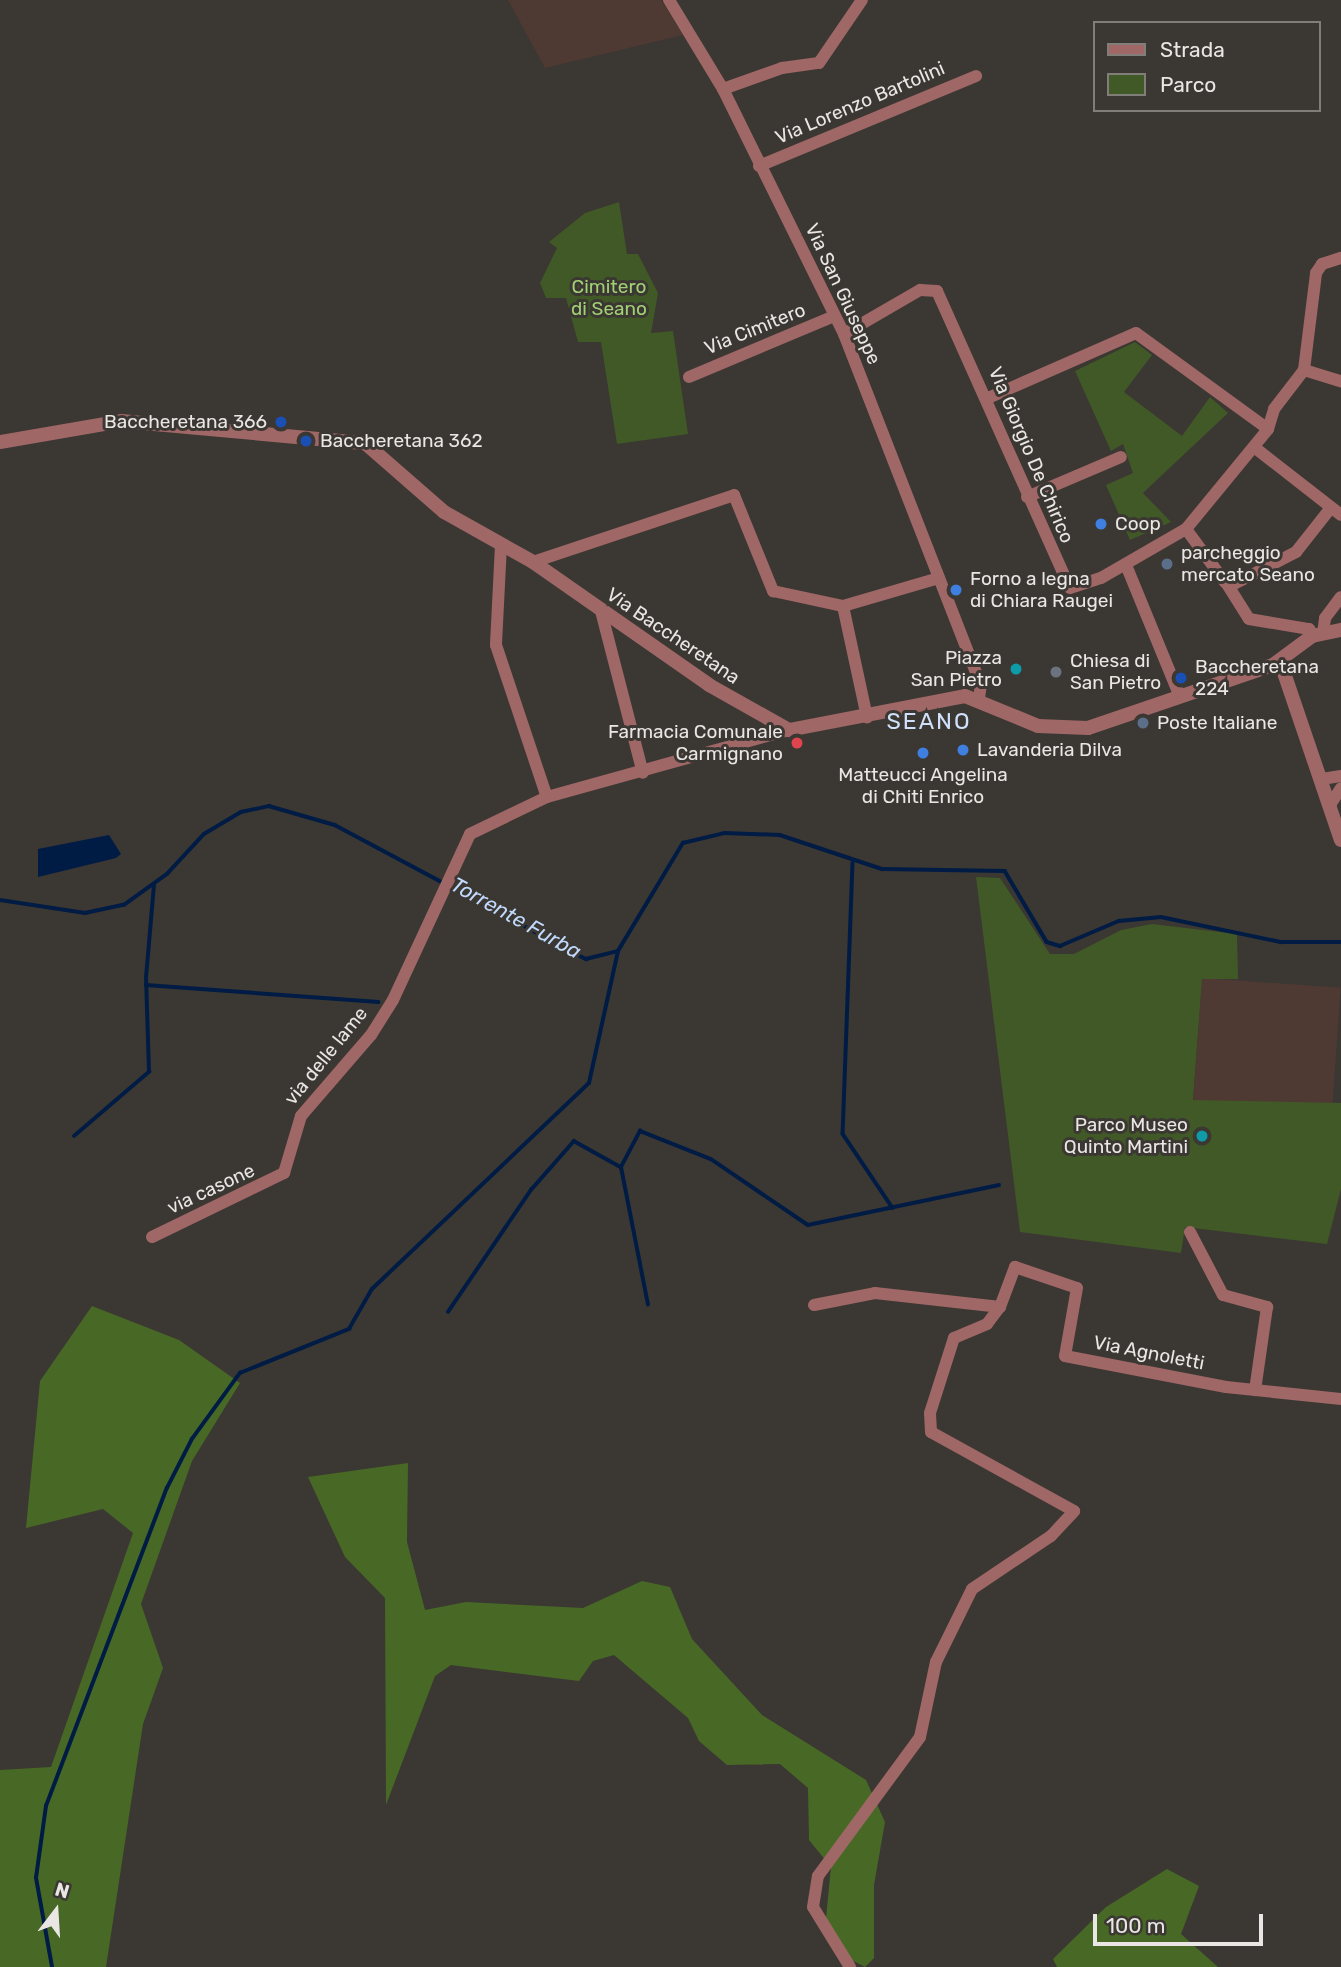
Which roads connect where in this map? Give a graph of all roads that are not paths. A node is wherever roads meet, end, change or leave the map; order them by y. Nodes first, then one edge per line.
1 (669, 0) edge
2 (862, 0) edge
3 (976, 76) dead end
4 (723, 89) junction
5 (759, 166) junction
6 (1336, 258) edge
7 (834, 316) junction
8 (844, 334) junction
9 (1304, 370) junction
10 (689, 377) dead end
11 (1341, 381) edge
12 (986, 399) junction
13 (1268, 429) junction
14 (0, 442) edge
15 (1254, 447) junction
16 (1121, 457) dead end
17 (1027, 497) junction
18 (1336, 512) edge
19 (1186, 529) junction
20 (501, 545) junction
21 (533, 562) junction
22 (1126, 565) junction
23 (939, 578) junction
24 (1231, 584) junction
25 (1341, 597) edge
26 (844, 606) junction
27 (601, 611) junction
28 (1341, 630) edge
29 (1319, 635) junction
30 (1280, 660) junction
31 (980, 693) junction
32 (1179, 694) junction
33 (867, 717) junction
34 (789, 730) junction
35 (643, 773) junction
36 (1341, 776) edge
37 (1322, 779) junction
38 (1341, 788) edge
39 (547, 797) junction
40 (1336, 805) edge
41 (1341, 840) edge
42 (285, 1173) joint
43 (1190, 1232) dead end
44 (152, 1237) dead end
45 (814, 1305) dead end
46 (1000, 1307) junction
47 (1255, 1390) junction
48 (1341, 1399) edge
49 (850, 1967) edge

1 - 4 street, Via San Giuseppe
2 - 4 street
3 - 5 street, Via Lorenzo Bartolini
4 - 5 street, Via San Giuseppe
5 - 7 street, Via San Giuseppe
6 - 9 street
7 - 8 street, Via San Giuseppe
7 - 10 street, Via Cimitero
8 - 12 street, Via Giorgio De Chirico
8 - 23 street, Via San Giuseppe
9 - 11 street
9 - 13 street, Via Giorgio De Chirico
12 - 13 street
12 - 17 street, Via Giorgio De Chirico
13 - 15 street, Via Giorgio De Chirico
14 - 20 street, Via Baccheretana
15 - 18 street
15 - 19 street, Via Giorgio De Chirico
16 - 17 street
17 - 22 street, Via Giorgio De Chirico
18 - 24 street
19 - 22 street, Via Giorgio De Chirico
19 - 24 street
20 - 21 street, Via Baccheretana
20 - 39 street
21 - 26 street
21 - 27 street, Via Baccheretana
22 - 32 street
23 - 26 street
23 - 31 street, Via San Giuseppe
24 - 29 street
25 - 29 street
26 - 33 street
27 - 34 street, Via Baccheretana
27 - 35 street
28 - 29 street
29 - 30 street
30 - 32 street
30 - 37 street
31 - 32 street
31 - 33 street
33 - 34 street
34 - 35 street
35 - 39 street
36 - 37 street
37 - 40 street
38 - 40 street
39 - 42 street, via delle lame
40 - 41 street
42 - 44 street, via casone
43 - 47 street
45 - 46 street
46 - 47 street, Via Agnoletti
46 - 49 street
47 - 48 street, Via Agnoletti

